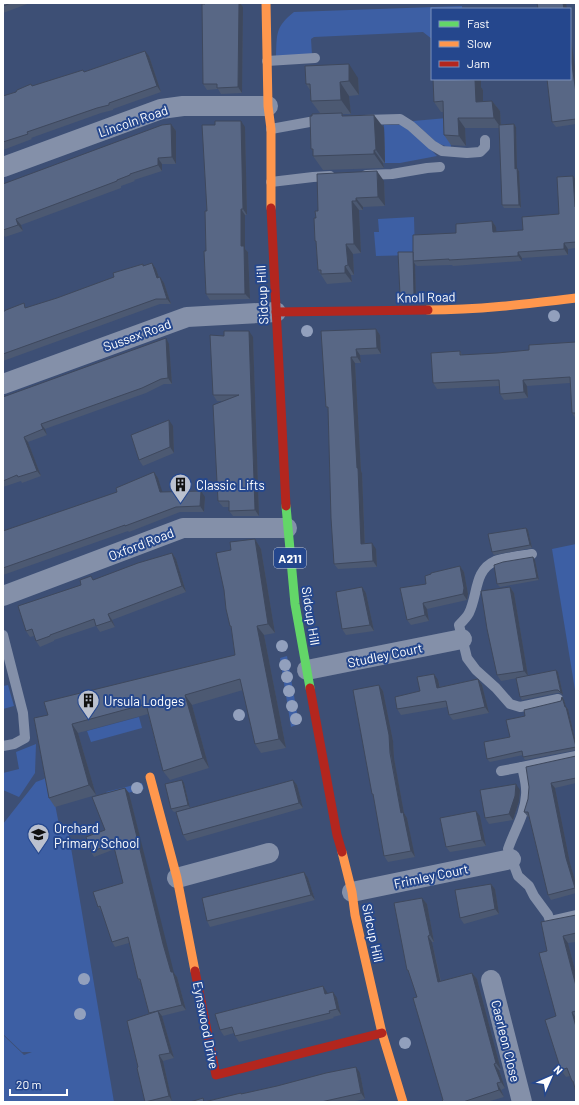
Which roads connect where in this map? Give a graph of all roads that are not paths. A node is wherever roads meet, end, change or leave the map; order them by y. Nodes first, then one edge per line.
1 (266, 3) edge
2 (315, 58) dead end
3 (267, 61) junction
4 (268, 106) junction
5 (354, 120) edge
6 (331, 121) edge
7 (271, 129) junction
8 (485, 140) dead end
9 (3, 167) edge
10 (440, 167) dead end
11 (336, 176) edge
12 (352, 176) edge
13 (271, 182) junction
14 (576, 298) edge
15 (276, 312) junction
16 (3, 384) edge
17 (286, 528) junction
18 (532, 554) dead end
19 (3, 596) edge
20 (3, 635) edge
21 (462, 639) junction
22 (307, 670) junction
23 (558, 699) dead end
24 (3, 746) edge
25 (576, 756) edge
26 (522, 767) junction
27 (501, 771) dead end
28 (150, 777) dead end
29 (268, 853) dead end
30 (511, 859) junction
31 (177, 878) junction
32 (352, 892) junction
33 (576, 915) edge
34 (491, 980) dead end
35 (382, 1033) junction
36 (403, 1102) edge
37 (522, 1102) edge

1 - 3 main road, Sidcup Hill / A211
2 - 3 lane
3 - 4 main road, Sidcup Hill / A211
4 - 7 main road, Sidcup Hill / A211
4 - 9 street, Lincoln Road
5 - 8 lane
6 - 7 lane
7 - 13 main road, Sidcup Hill / A211
10 - 12 lane
11 - 13 lane
13 - 15 main road, Sidcup Hill / A211
14 - 15 main road, Knoll Road
15 - 16 street, Sussex Road
15 - 17 main road, Sidcup Hill / A211
17 - 19 street, Oxford Road
17 - 22 main road, Sidcup Hill / A211
18 - 21 lane
20 - 24 lane
21 - 22 street, Studley Court
21 - 23 lane
22 - 32 main road, Sidcup Hill / A211
25 - 26 lane
26 - 27 lane
26 - 30 lane
28 - 31 main road, Eynswood Drive
29 - 31 street
30 - 32 street, Frimley Court
30 - 33 lane
31 - 35 main road, Eynswood Drive
32 - 35 main road, Sidcup Hill / A211
34 - 37 street, Caerleon Close
35 - 36 main road, Sidcup Hill / A211

